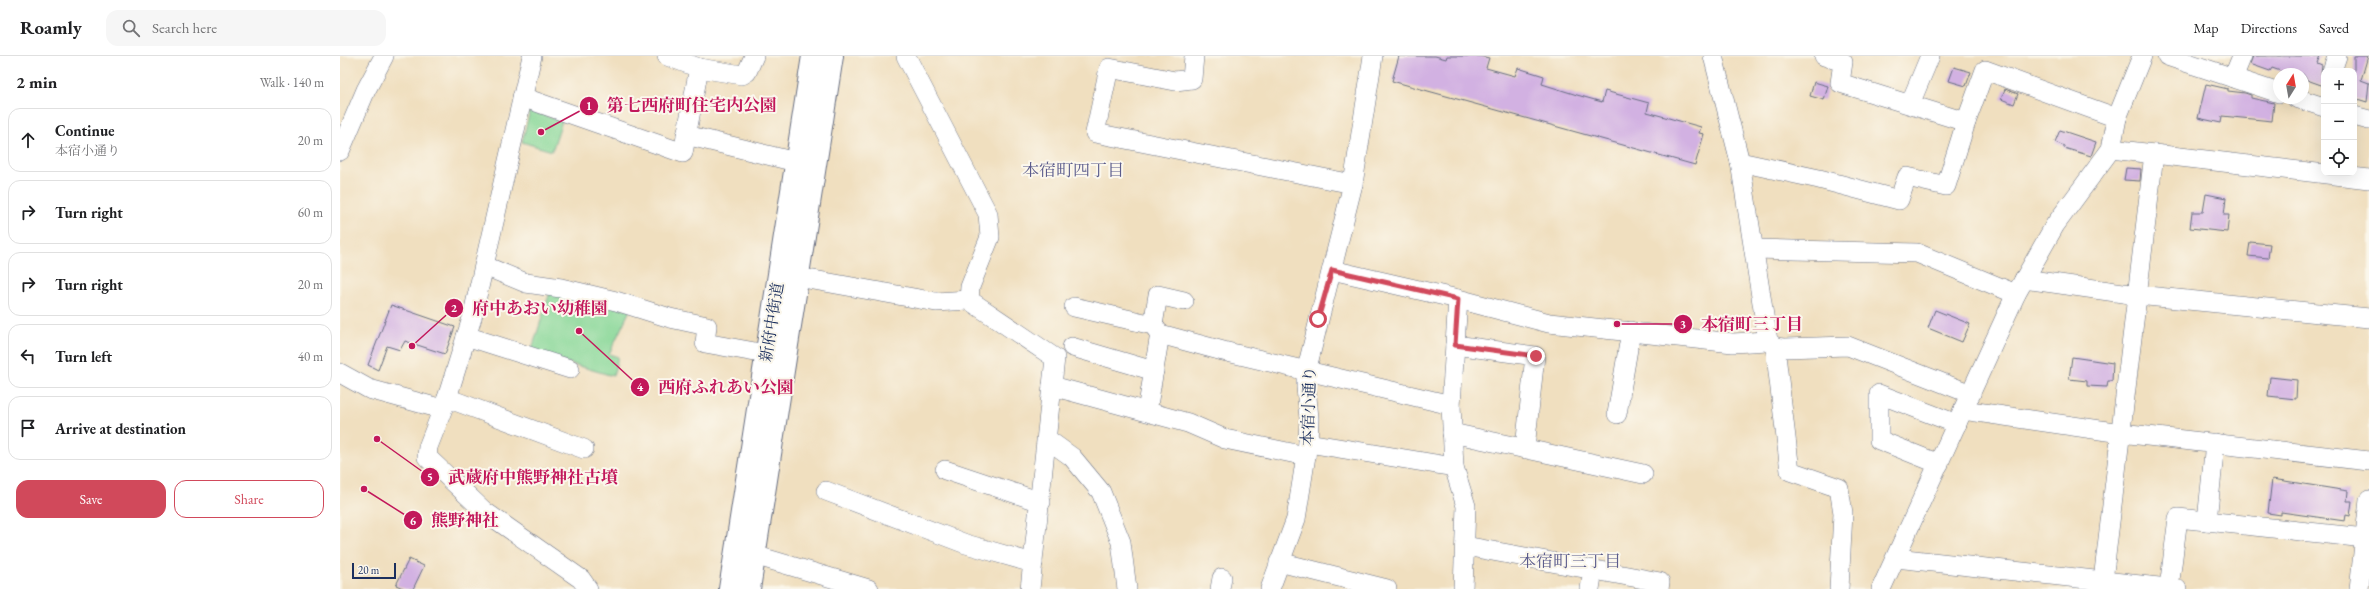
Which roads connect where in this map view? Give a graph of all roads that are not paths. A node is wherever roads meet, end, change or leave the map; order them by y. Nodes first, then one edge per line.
1 (384, 56) edge
2 (532, 56) edge
3 (667, 56) edge
4 (754, 56) edge
5 (813, 56) edge
6 (832, 56) edge
7 (906, 56) edge
8 (1194, 56) edge
9 (1373, 56) edge
10 (1713, 56) edge
11 (1824, 56) edge
12 (1930, 56) edge
13 (2142, 56) edge
14 (2167, 56) edge
15 (2242, 56) edge
16 (2337, 56) edge
17 (699, 68) junction
18 (2333, 68) edge
19 (2233, 78) junction
20 (2273, 90) edge
21 (522, 97) junction
22 (2309, 101) edge
23 (1910, 104) junction
24 (2321, 104) edge
25 (2357, 117) edge
26 (2117, 118) junction
27 (2369, 120) edge
28 (1966, 122) junction
29 (686, 135) junction
30 (2111, 149) junction
31 (340, 151) edge
32 (2154, 154) junction
33 (796, 162) junction
34 (1740, 162) junction
35 (2369, 179) edge
36 (1354, 184) junction
37 (1754, 249) junction
38 (485, 266) junction
39 (1332, 270) junction
40 (798, 277) junction
41 (2020, 286) junction
42 (2137, 295) junction
43 (1458, 299) junction
44 (969, 300) junction
45 (1184, 301) dead end
46 (1074, 307) dead end
47 (2369, 318) edge
48 (1157, 330) junction
49 (1631, 331) junction
50 (466, 336) junction
51 (1772, 344) junction
52 (1455, 345) junction
53 (1072, 347) dead end
54 (766, 354) junction
55 (570, 369) dead end
56 (1154, 371) junction
57 (1306, 372) junction
58 (340, 373) edge
59 (1052, 386) junction
60 (444, 404) junction
61 (1451, 405) junction
62 (1963, 409) junction
63 (1147, 411) junction
64 (1617, 414) dead end
65 (2121, 433) junction
66 (1452, 434) junction
67 (1047, 439) junction
68 (2215, 443) junction
69 (1525, 448) junction
70 (584, 449) dead end
71 (1307, 450) junction
72 (2369, 461) edge
73 (1939, 464) junction
74 (1454, 467) junction
75 (945, 470) dead end
76 (1643, 474) dead end
77 (826, 492) dead end
78 (1041, 502) junction
79 (2368, 511) edge
80 (2207, 521) junction
81 (2365, 538) junction
82 (1465, 546) junction
83 (754, 555) junction
84 (1896, 558) junction
85 (1280, 562) junction
86 (1033, 563) junction
87 (1592, 570) junction
88 (2103, 585) edge
89 (588, 589) edge
90 (730, 589) edge
91 (749, 589) edge
92 (870, 589) edge
93 (1030, 589) edge
94 (1127, 589) edge
95 (1270, 589) edge
96 (1387, 589) edge
97 (1463, 589) edge
98 (1590, 589) edge
99 (1659, 589) edge
100 (1839, 589) edge
101 (1881, 589) edge
102 (2173, 589) edge
103 (2359, 589) edge

1 - 31 street
2 - 21 street
3 - 17 street
4 - 17 street
5 - 33 main road, 新府中街道
6 - 40 main road, 新府中街道
7 - 44 street
8 - 36 street
9 - 36 street, 本宿小通り
10 - 34 street
11 - 23 street
12 - 23 street
13 - 26 street
14 - 19 street
15 - 19 street
16 - 18 street
17 - 29 street
19 - 20 street
21 - 29 street
21 - 38 street
22 - 24 street
23 - 28 street
25 - 27 street
26 - 28 street
26 - 30 street
28 - 34 street
29 - 33 street
30 - 32 street
30 - 41 street
32 - 35 street
32 - 42 street
33 - 54 main road, 新府中街道
34 - 37 street
36 - 39 street, 本宿小通り
37 - 41 street
37 - 51 street
38 - 50 street
38 - 54 street
39 - 43 street
39 - 57 street, 本宿小通り
40 - 44 street
40 - 83 main road, 新府中街道
41 - 42 street
41 - 62 street
42 - 47 street
42 - 65 street
43 - 49 street
43 - 52 street
44 - 59 street
45 - 48 street
46 - 48 street
48 - 56 street
48 - 57 street
49 - 51 street
49 - 64 street
50 - 55 street
50 - 60 street
51 - 62 street
51 - 100 street
52 - 61 street
52 - 69 street
53 - 56 street
54 - 90 main road, 新府中街道
56 - 63 street
57 - 61 street
57 - 71 street, 本宿小通り
58 - 60 street
59 - 63 street
59 - 67 street
60 - 70 street
60 - 89 street
61 - 66 street
62 - 65 street
62 - 73 street
62 - 73 street
63 - 71 street
65 - 68 street
65 - 88 street
66 - 69 street
66 - 74 street
67 - 78 street
67 - 94 street
68 - 72 street
68 - 80 street
69 - 76 street
71 - 74 street
71 - 85 street, 本宿小通り
73 - 84 street
74 - 82 street
75 - 78 street
77 - 86 street
78 - 86 street
79 - 81 street
80 - 81 street
80 - 102 street
81 - 103 street
82 - 87 street
82 - 97 street
83 - 91 main road, 新府中街道
83 - 92 street
84 - 88 street
84 - 101 street
85 - 95 street, 本宿小通り
85 - 96 street
86 - 93 street
87 - 98 street
87 - 99 street
88 - 102 street

